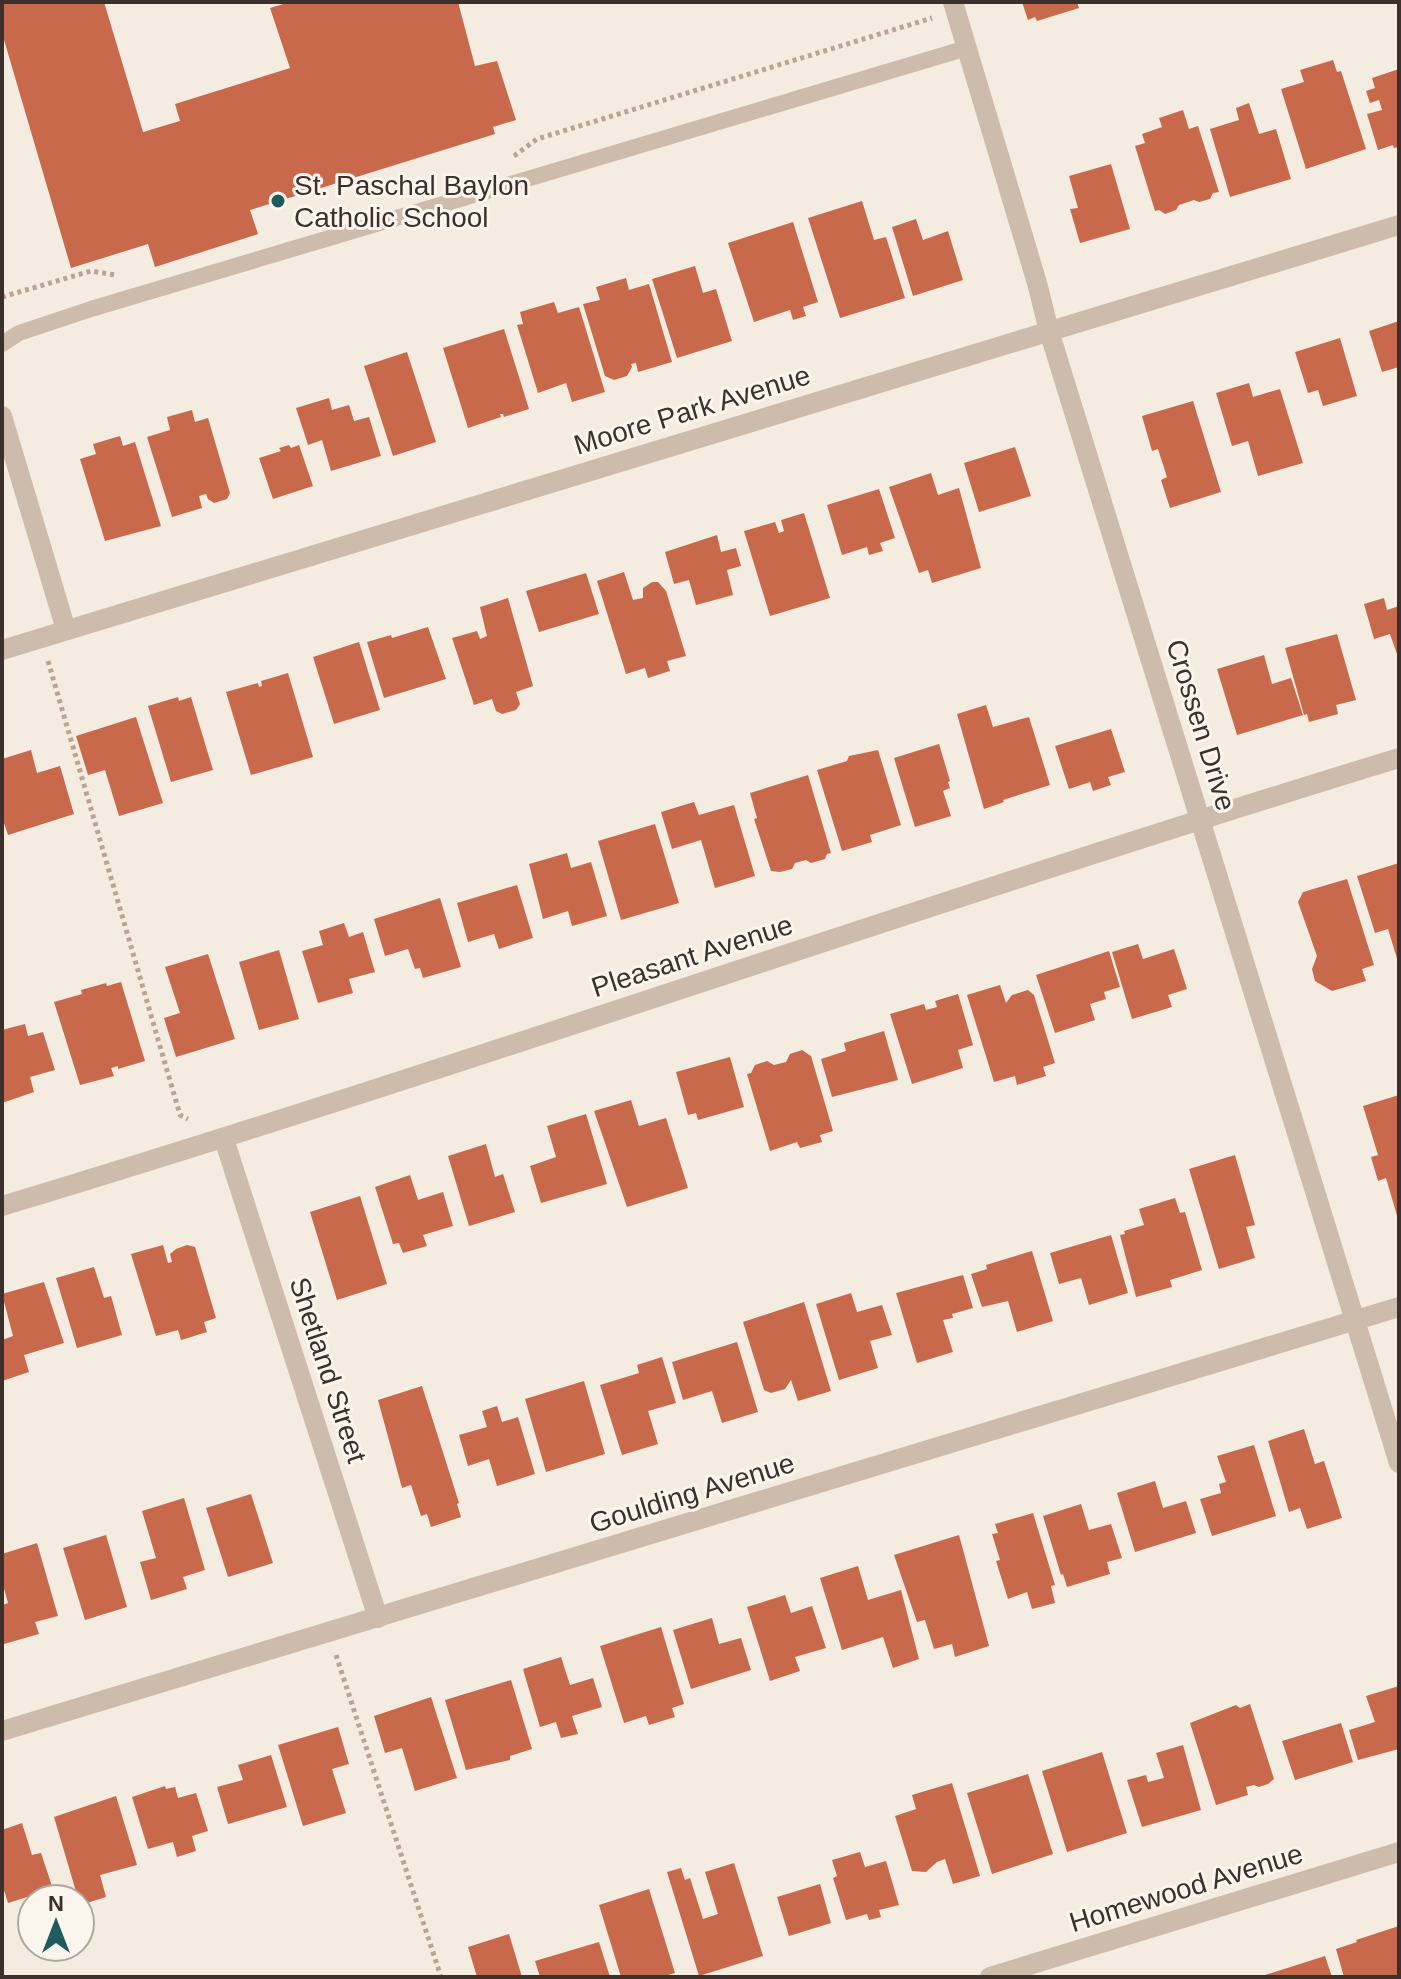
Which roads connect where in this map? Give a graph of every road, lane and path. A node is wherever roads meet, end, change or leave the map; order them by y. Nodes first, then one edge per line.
1 (955, 7) edge
2 (967, 48) junction
3 (509, 159) dead end
4 (1399, 225) edge
5 (117, 275) dead end
6 (2, 297) edge
7 (1049, 331) junction
8 (2, 344) edge
9 (2, 416) edge
10 (66, 630) junction
11 (42, 637) junction
12 (2, 650) edge
13 (1399, 758) edge
14 (1200, 819) junction
15 (224, 1139) junction
16 (2, 1206) edge
17 (1399, 1307) edge
18 (1354, 1321) junction
19 (1399, 1463) edge
20 (378, 1618) junction
21 (329, 1632) junction
22 (2, 1731) edge
23 (1399, 1852) edge
24 (441, 1977) edge
25 (990, 1977) edge

1 - 2 street, Crossen Drive
1 - 3 path
2 - 7 street, Crossen Drive
2 - 8 lane
4 - 7 street, Moore Park Avenue
5 - 6 path
7 - 10 street, Moore Park Avenue
7 - 14 street, Crossen Drive
9 - 10 street
10 - 11 street, Moore Park Avenue
11 - 12 street, Moore Park Avenue
11 - 15 path
13 - 14 street, Pleasant Avenue
14 - 15 street, Pleasant Avenue
14 - 18 street, Crossen Drive
15 - 16 street, Pleasant Avenue
15 - 20 street, Shetland Street
17 - 18 street, Goulding Avenue
18 - 19 street, Crossen Drive
18 - 20 street, Goulding Avenue
20 - 21 street, Goulding Avenue
21 - 22 street, Goulding Avenue
21 - 24 path
23 - 25 street, Homewood Avenue

